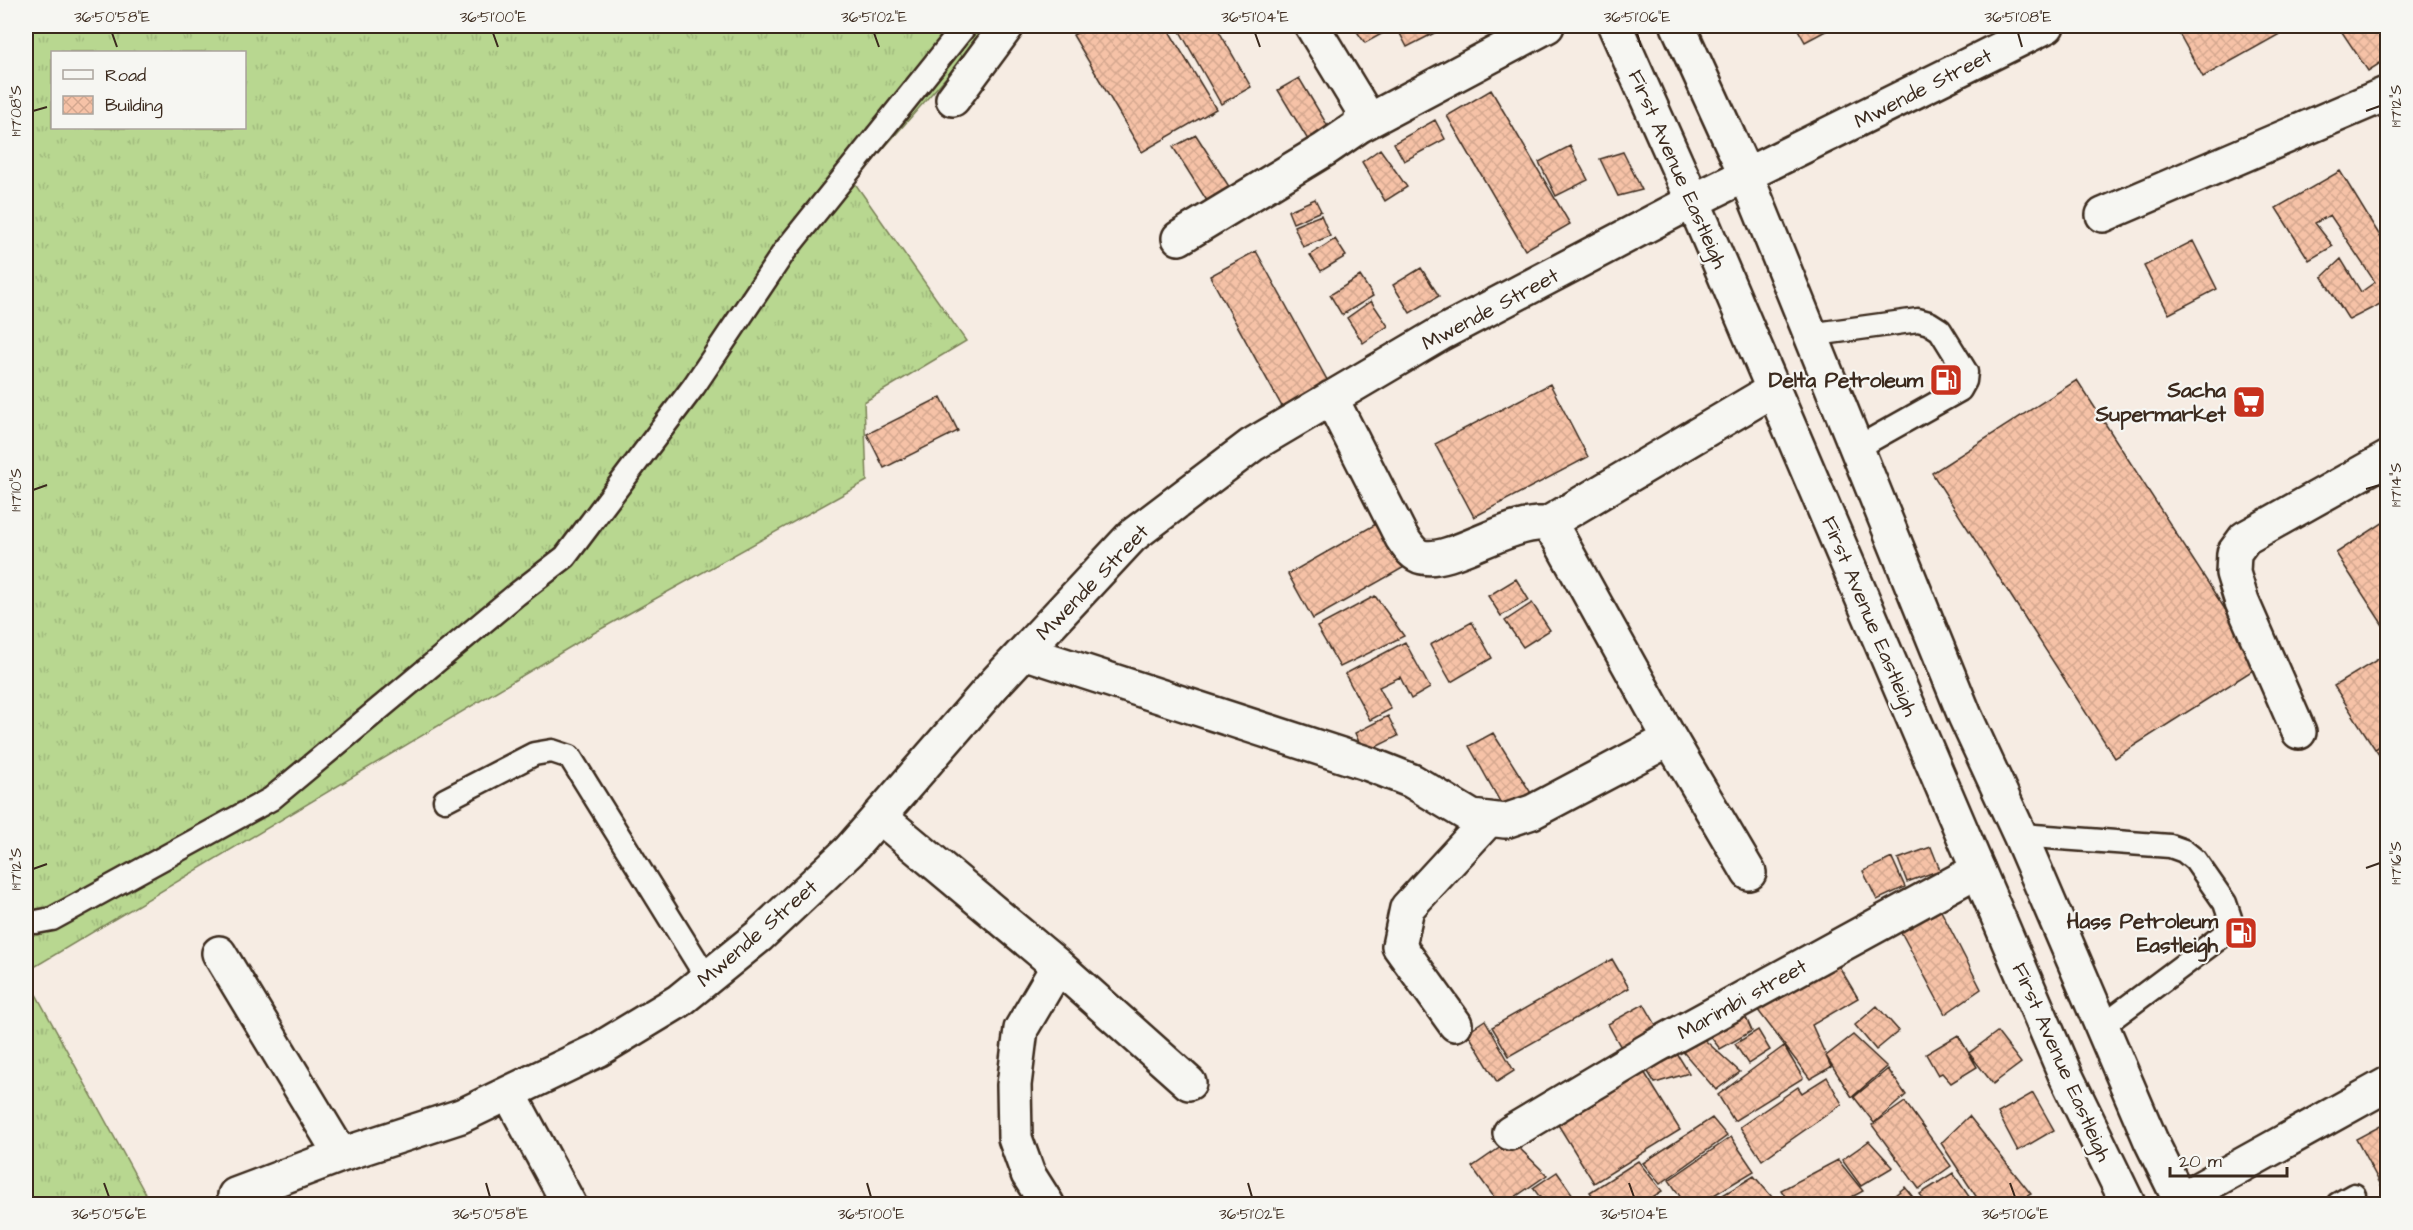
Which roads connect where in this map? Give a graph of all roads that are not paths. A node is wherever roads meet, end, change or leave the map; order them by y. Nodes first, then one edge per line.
1 (965, 26) edge
2 (1007, 26) edge
3 (1312, 26) edge
4 (1546, 26) edge
5 (1615, 26) edge
6 (1678, 26) edge
7 (2047, 26) edge
8 (2388, 93) edge
9 (953, 99) dead end
10 (1359, 126) junction
11 (1746, 175) junction
12 (1693, 201) junction
13 (2103, 215) dead end
14 (1179, 238) dead end
15 (1809, 335) junction
16 (1773, 390) junction
17 (1331, 398) junction
18 (1855, 449) junction
19 (2388, 458) edge
20 (1547, 524) junction
21 (1024, 652) junction
22 (2299, 732) dead end
23 (1670, 739) junction
24 (445, 800) dead end
25 (879, 816) junction
26 (1489, 819) junction
27 (2020, 835) junction
28 (1978, 870) junction
29 (1749, 873) dead end
30 (36, 922) dead end
31 (219, 953) dead end
32 (1058, 966) junction
33 (707, 978) junction
34 (1455, 1024) dead end
35 (2102, 1026) junction
36 (1189, 1083) dead end
37 (2388, 1084) edge
38 (509, 1093) junction
39 (1510, 1133) dead end
40 (341, 1155) junction
41 (236, 1195) dead end
42 (2180, 1202) edge
43 (568, 1204) edge
44 (1047, 1204) edge
45 (2128, 1204) edge

1 - 30 lane
2 - 9 street
3 - 10 street
4 - 10 street
5 - 12 street, First Avenue Eastleigh
6 - 11 street
7 - 11 street, Mwende Street
8 - 13 street
10 - 14 street
11 - 12 street, Mwende Street
11 - 15 street
12 - 16 street, First Avenue Eastleigh
12 - 17 street, Mwende Street
15 - 18 street
15 - 18 lane
16 - 20 street
16 - 28 street, First Avenue Eastleigh
17 - 20 street
17 - 21 street, Mwende Street
18 - 27 street
19 - 22 street
20 - 23 street
21 - 25 street, Mwende Street
21 - 26 street
23 - 26 street
23 - 29 street
24 - 33 lane
25 - 32 street
25 - 33 street, Mwende Street
26 - 34 street
27 - 35 street
27 - 35 lane
28 - 39 street, Marimbi street
28 - 45 street, First Avenue Eastleigh
31 - 40 street
32 - 36 street
32 - 44 street
33 - 38 street, Mwende Street
35 - 42 street
37 - 42 street
38 - 40 street, Mwende Street
38 - 43 street
40 - 41 street, Mwende Street

